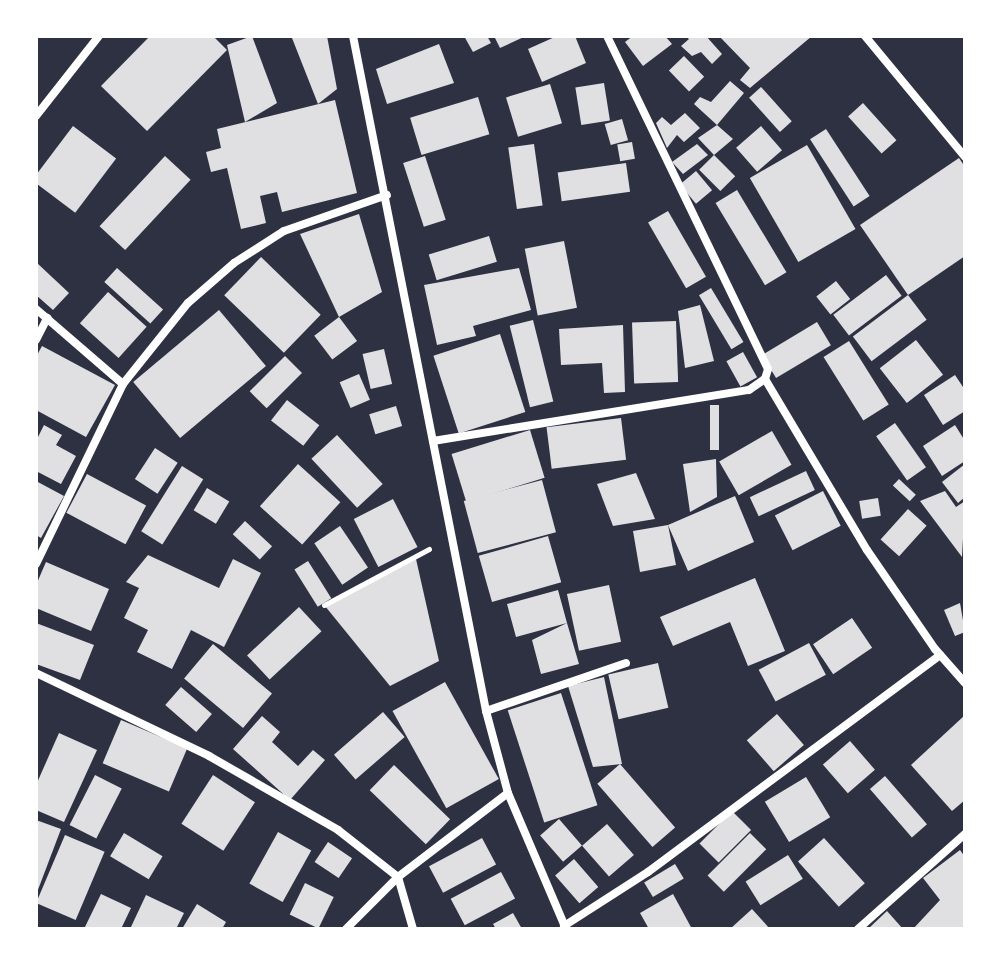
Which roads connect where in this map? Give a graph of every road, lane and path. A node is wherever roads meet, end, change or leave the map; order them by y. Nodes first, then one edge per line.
1 (99, 36) edge
2 (353, 36) edge
3 (607, 36) edge
4 (865, 36) edge
5 (36, 116) edge
6 (965, 157) edge
7 (387, 195) junction
8 (36, 309) edge
9 (47, 318) junction
10 (36, 340) edge
11 (765, 379) junction
12 (123, 384) junction
13 (433, 441) junction
14 (453, 537) junction
15 (36, 564) edge
16 (324, 605) dead end
17 (940, 655) junction
18 (626, 663) dead end
19 (36, 673) edge
20 (965, 683) edge
21 (486, 711) junction
22 (508, 793) junction
23 (965, 834) edge
24 (398, 877) junction
25 (565, 928) edge
26 (346, 929) edge
27 (413, 929) edge
28 (858, 929) edge

1 - 5 street
2 - 7 street
3 - 11 street
4 - 6 street
7 - 12 street
7 - 13 street
8 - 9 street
9 - 10 street
9 - 12 street
11 - 13 street
11 - 17 street
12 - 15 street
13 - 14 street
14 - 16 path
14 - 21 street
17 - 20 street
17 - 25 street
18 - 21 street
19 - 24 street
21 - 22 street
22 - 24 street
22 - 25 street
23 - 28 street
24 - 26 street
24 - 27 street

